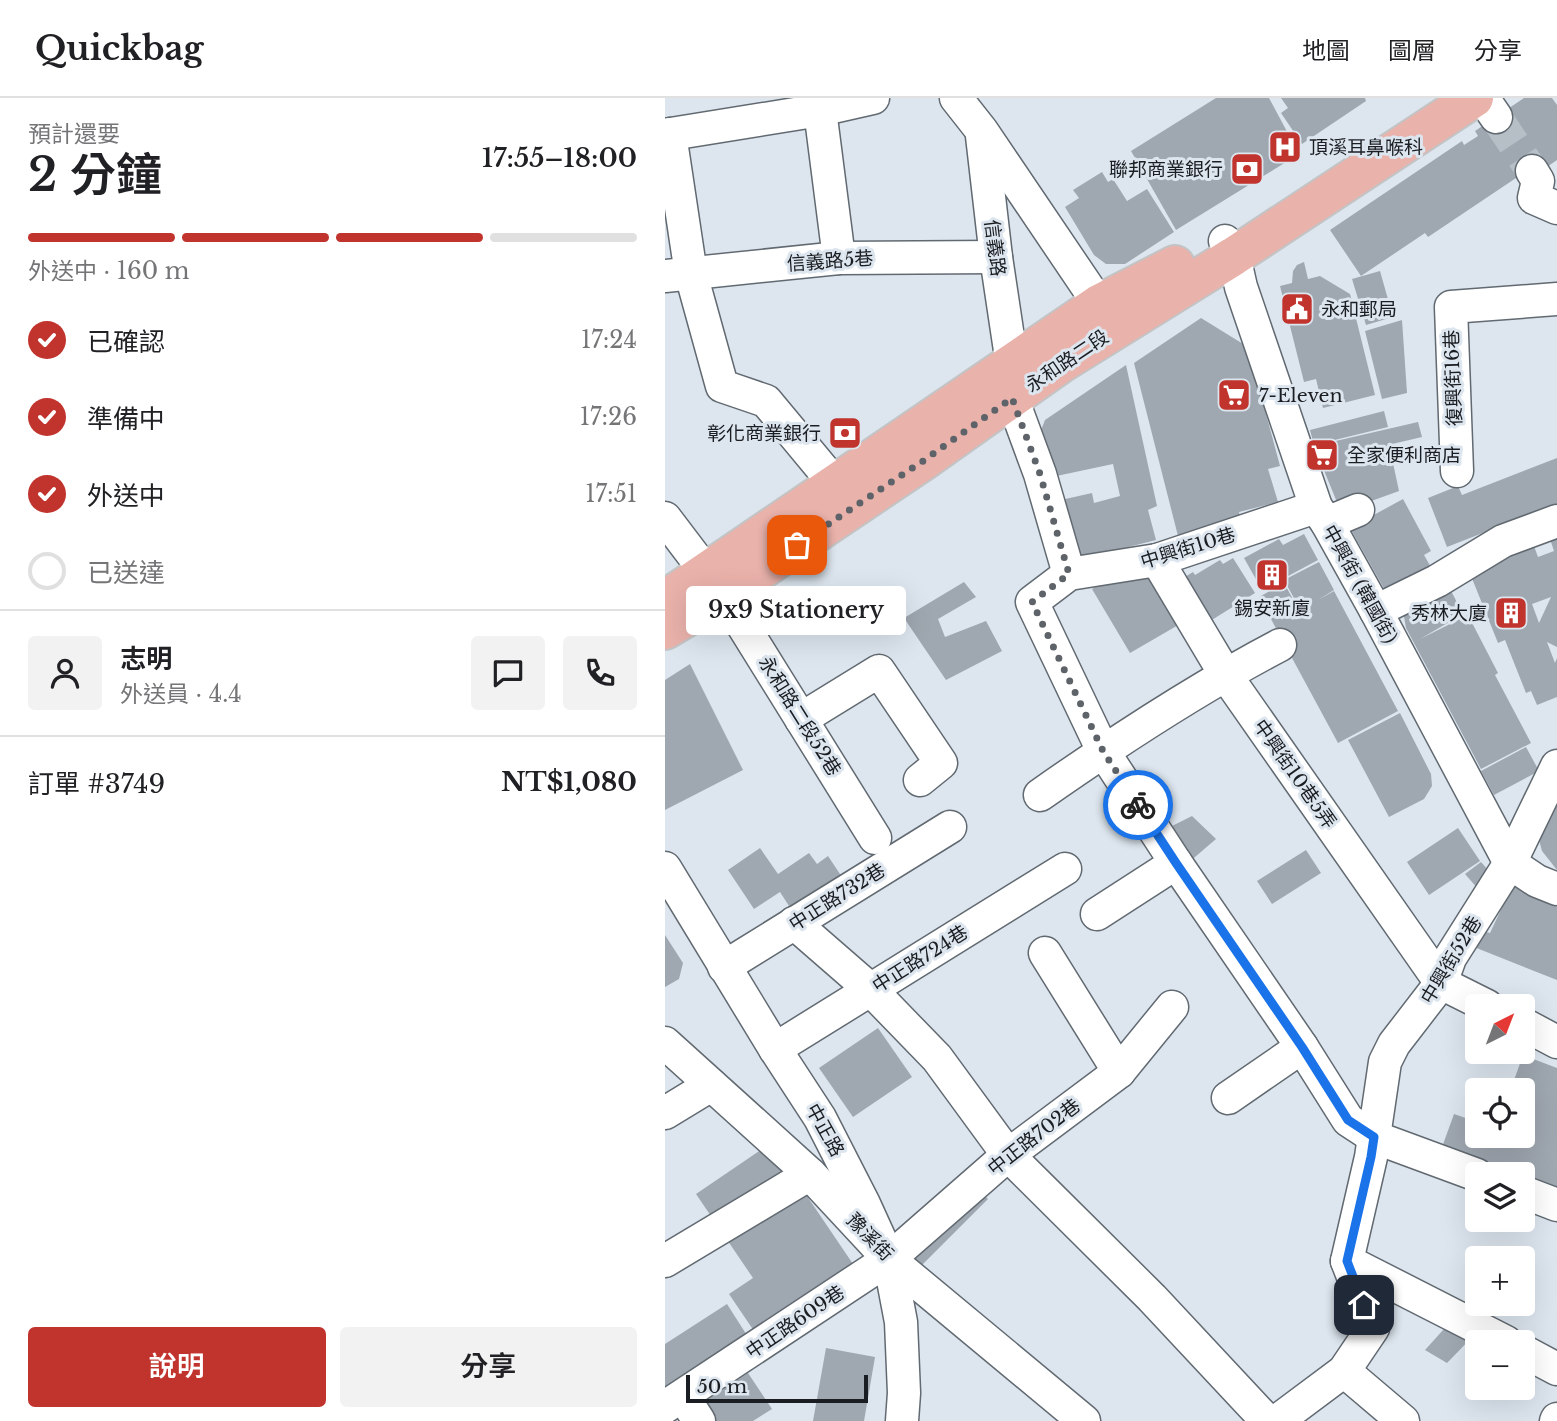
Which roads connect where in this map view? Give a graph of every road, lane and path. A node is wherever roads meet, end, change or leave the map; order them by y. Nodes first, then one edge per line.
1 (873, 98) edge
2 (956, 98) edge
3 (1432, 98) edge
4 (1484, 104) edge
5 (820, 110) junction
6 (982, 131) junction
7 (668, 134) edge
8 (1542, 173) tunnel mouth
9 (1557, 208) edge
10 (1229, 248) junction
11 (996, 257) junction
12 (839, 258) junction
13 (678, 275) edge
14 (1557, 299) edge
15 (1099, 304) junction
16 (1012, 381) junction
17 (1457, 471) dead end
18 (835, 484) junction
19 (1358, 510) dead end
20 (1321, 515) junction
21 (665, 518) edge
22 (1557, 521) edge
23 (1157, 560) junction
24 (1069, 574) junction
25 (715, 584) junction
26 (665, 600) edge
27 (1376, 611) junction
28 (665, 630) edge
29 (1280, 645) dead end
30 (1225, 674) junction
31 (801, 719) junction
32 (1103, 751) junction
33 (1557, 766) edge
34 (920, 780) dead end
35 (1039, 795) dead end
36 (950, 827) dead end
37 (875, 838) dead end
38 (1176, 863) junction
39 (1510, 863) junction
40 (665, 868) edge
41 (1066, 870) dead end
42 (1557, 889) edge
43 (1097, 914) dead end
44 (794, 923) junction
45 (1045, 953) dead end
46 (725, 967) junction
47 (1441, 983) junction
48 (871, 990) junction
49 (1465, 995) edge
50 (1172, 1007) dead end
51 (1535, 1030) edge
52 (1557, 1042) edge
53 (665, 1043) edge
54 (1302, 1047) junction
55 (775, 1049) junction
56 (1119, 1072) junction
57 (711, 1085) junction
58 (1228, 1098) dead end
59 (665, 1113) edge
60 (1374, 1137) junction
61 (1008, 1155) junction
62 (1465, 1171) edge
63 (810, 1174) junction
64 (1535, 1197) edge
65 (1557, 1205) edge
66 (889, 1259) junction
67 (665, 1261) edge
68 (1347, 1261) junction
69 (1482, 1330) edge
70 (1535, 1357) edge
71 (1557, 1369) edge
72 (1344, 1371) junction
73 (683, 1408) edge
74 (902, 1421) edge
75 (1084, 1421) edge
76 (1268, 1421) edge
77 (1277, 1421) edge
78 (1403, 1421) edge

1 - 5 street
2 - 6 street
3 - 10 main road, 永和路二段
4 - 10 main road, 永和路二段
5 - 7 street
5 - 12 street
6 - 11 street, 信義路
6 - 15 street
7 - 13 street
8 - 9 street
10 - 15 main road, 永和路二段
10 - 16 main road, 永和路二段
10 - 20 street, 中興街 (韓國街)
11 - 12 street, 信義路5巷
11 - 16 street, 信義路
12 - 13 street, 信義路5巷
13 - 18 street
14 - 17 street, 復興街16巷
15 - 16 main road, 永和路二段
16 - 18 main road, 永和路二段
16 - 24 street, 信義路
16 - 25 main road, 永和路二段
18 - 25 main road, 永和路二段
19 - 20 street
20 - 23 street, 中興街10巷
20 - 27 street, 中興街 (韓國街)
21 - 25 street, 永和路二段52巷
22 - 27 street
23 - 24 street, 中興街10巷
23 - 30 street, 中興街10巷5弄
24 - 32 street, 中興街10巷
25 - 26 main road, 永和路二段
25 - 28 main road, 永和路二段
25 - 31 street, 永和路二段52巷
27 - 39 street, 中興街 (韓國街)
29 - 30 street
30 - 32 street
30 - 47 street, 中興街10巷5弄
31 - 34 street
31 - 37 street, 永和路二段52巷
32 - 35 street
32 - 38 street, 中興街10巷
33 - 39 street, 中興街52巷
36 - 44 street, 中正路732巷
38 - 43 street
38 - 54 street, 中興街10巷
39 - 42 street, 中興街 (韓國街)
39 - 47 street, 中興街52巷
40 - 46 street, 中正路
41 - 48 street, 中正路724巷
44 - 46 street, 中正路732巷
44 - 48 street
45 - 56 street
46 - 55 street, 中正路
47 - 49 street
47 - 60 street, 中興街52巷
48 - 55 street, 中正路724巷
48 - 61 street
50 - 56 street, 中正路702巷
51 - 52 street
53 - 57 street, 豫溪街
54 - 58 street
54 - 60 street, 中興街10巷
55 - 66 street, 中正路
56 - 61 street, 中正路702巷
57 - 59 street
57 - 63 street, 豫溪街
60 - 62 street, 中興街10巷
60 - 68 street, 中興街52巷
61 - 66 street, 中正路702巷
61 - 76 street
63 - 66 street, 豫溪街
63 - 67 street
64 - 65 street
66 - 73 street, 中正路609巷
66 - 74 street, 中正路
66 - 75 street, 豫溪街
68 - 69 street
68 - 72 street
70 - 71 street
72 - 77 street
72 - 78 street

